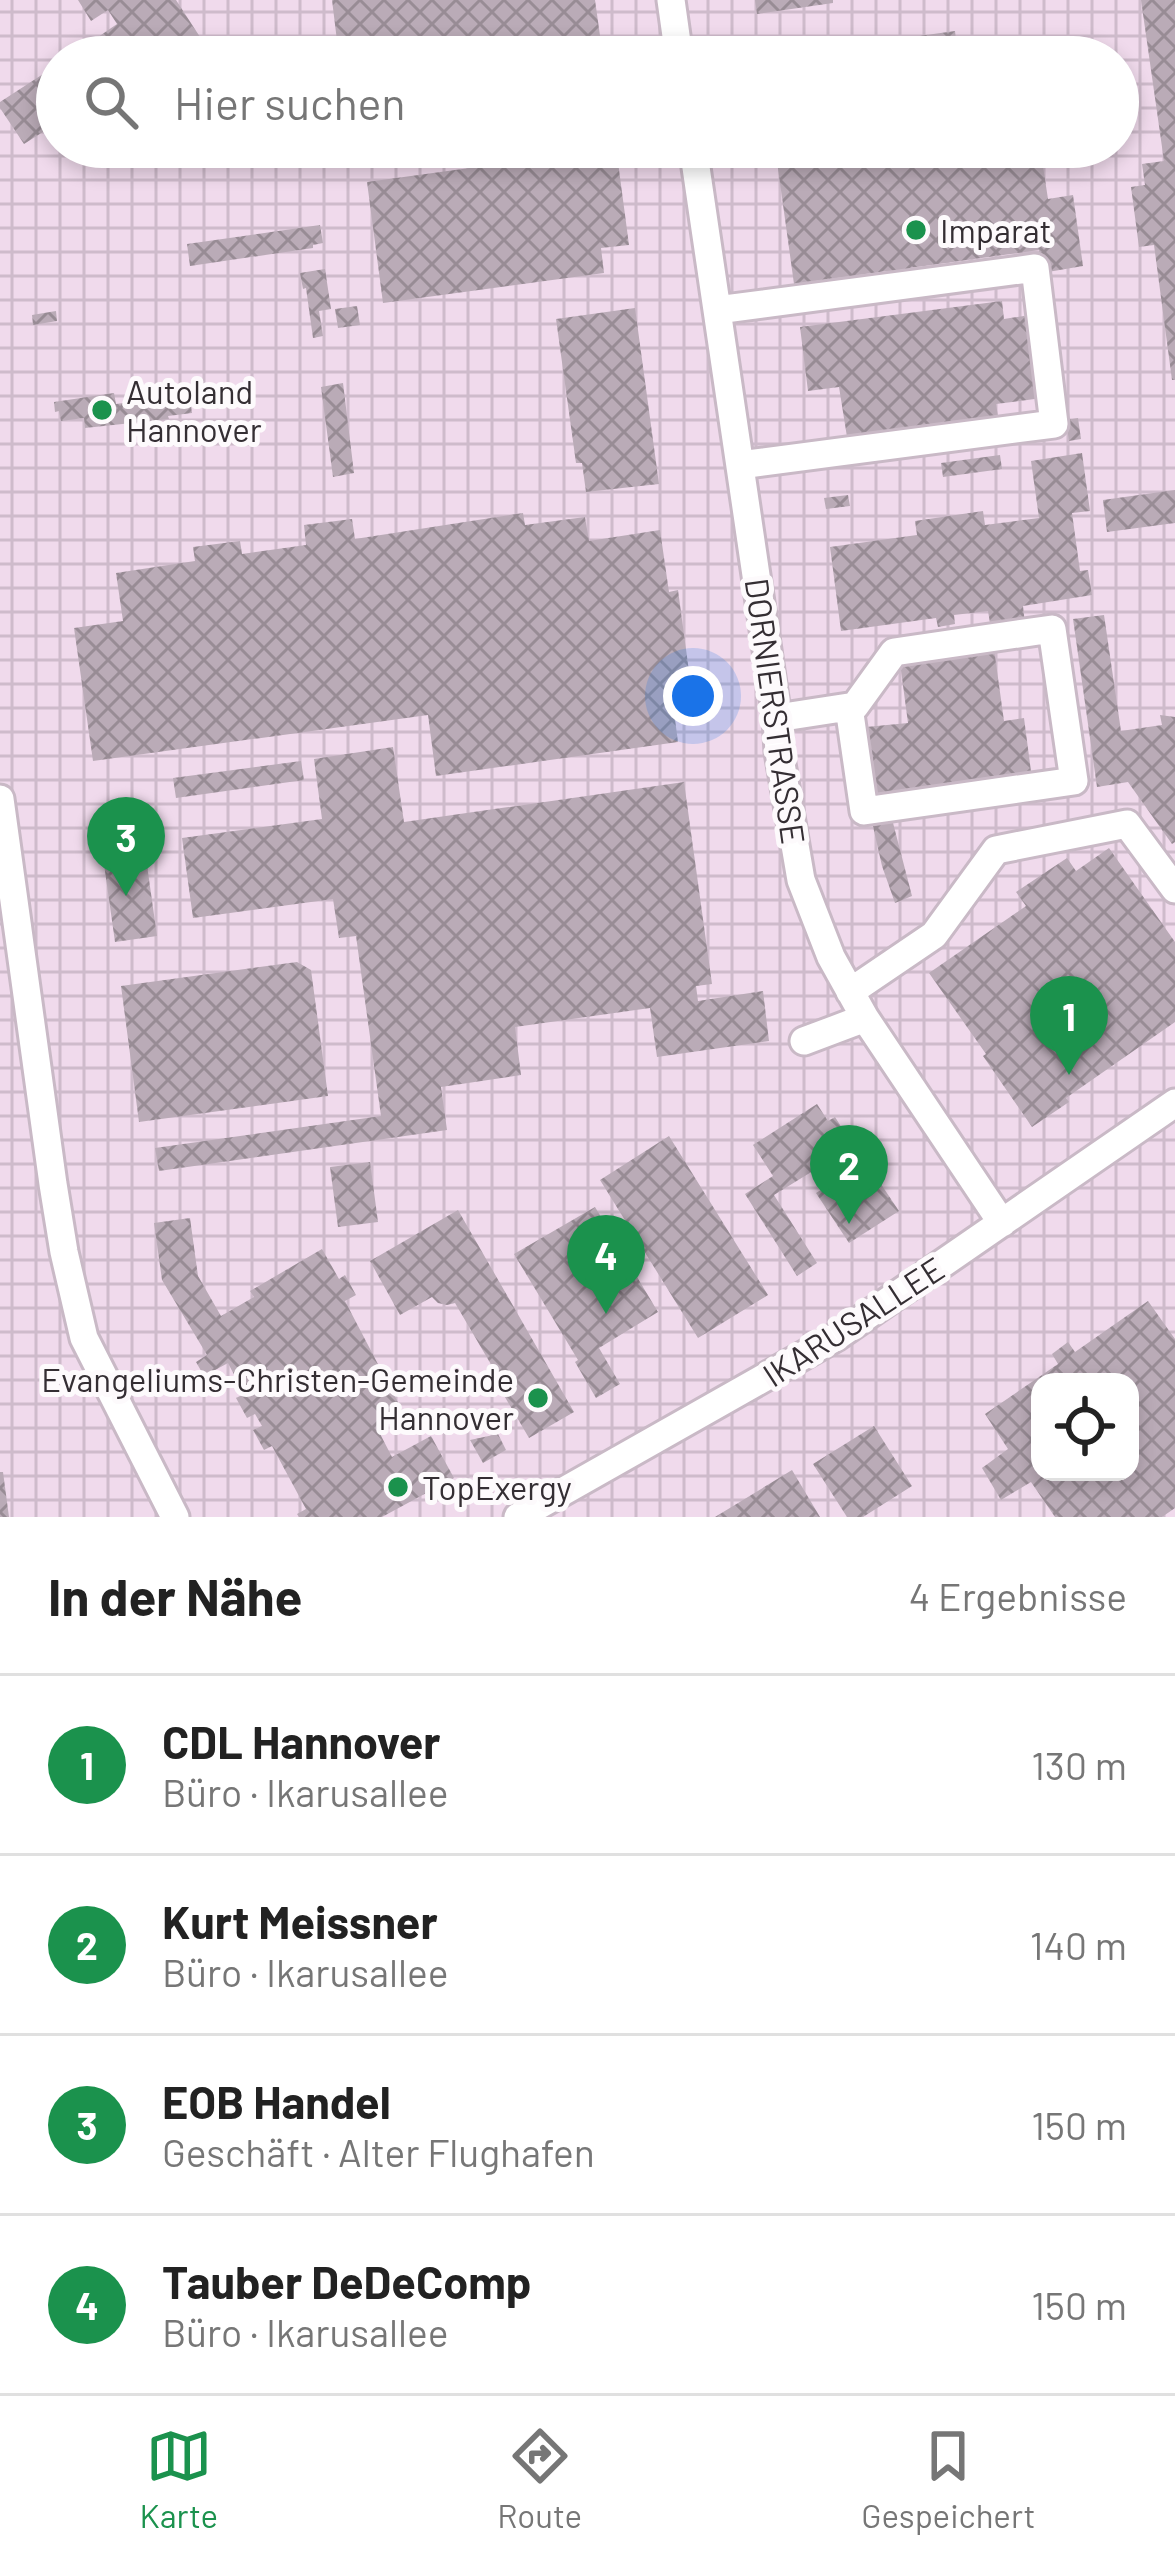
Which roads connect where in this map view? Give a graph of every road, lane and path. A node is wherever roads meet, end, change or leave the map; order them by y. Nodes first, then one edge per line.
1 (671, 0) edge
2 (676, 36) edge
3 (696, 168) edge
4 (716, 310) junction
5 (740, 465) junction
6 (849, 707) junction
7 (777, 718) junction
8 (0, 799) edge
9 (1175, 889) edge
10 (850, 992) junction
11 (865, 1018) junction
12 (804, 1041) dead end
13 (1175, 1103) edge
14 (1002, 1223) junction
15 (175, 1517) edge
16 (518, 1517) edge

1 - 2 street
3 - 4 street, DORNIERSTRASSE
4 - 5 street, DORNIERSTRASSE
4 - 5 street
5 - 7 street, DORNIERSTRASSE
6 - 6 street
6 - 7 street
7 - 10 street, DORNIERSTRASSE
8 - 15 street
9 - 10 street
10 - 11 street, DORNIERSTRASSE
11 - 12 street
11 - 14 street, DORNIERSTRASSE
13 - 14 street, IKARUSALLEE
14 - 16 street, IKARUSALLEE

